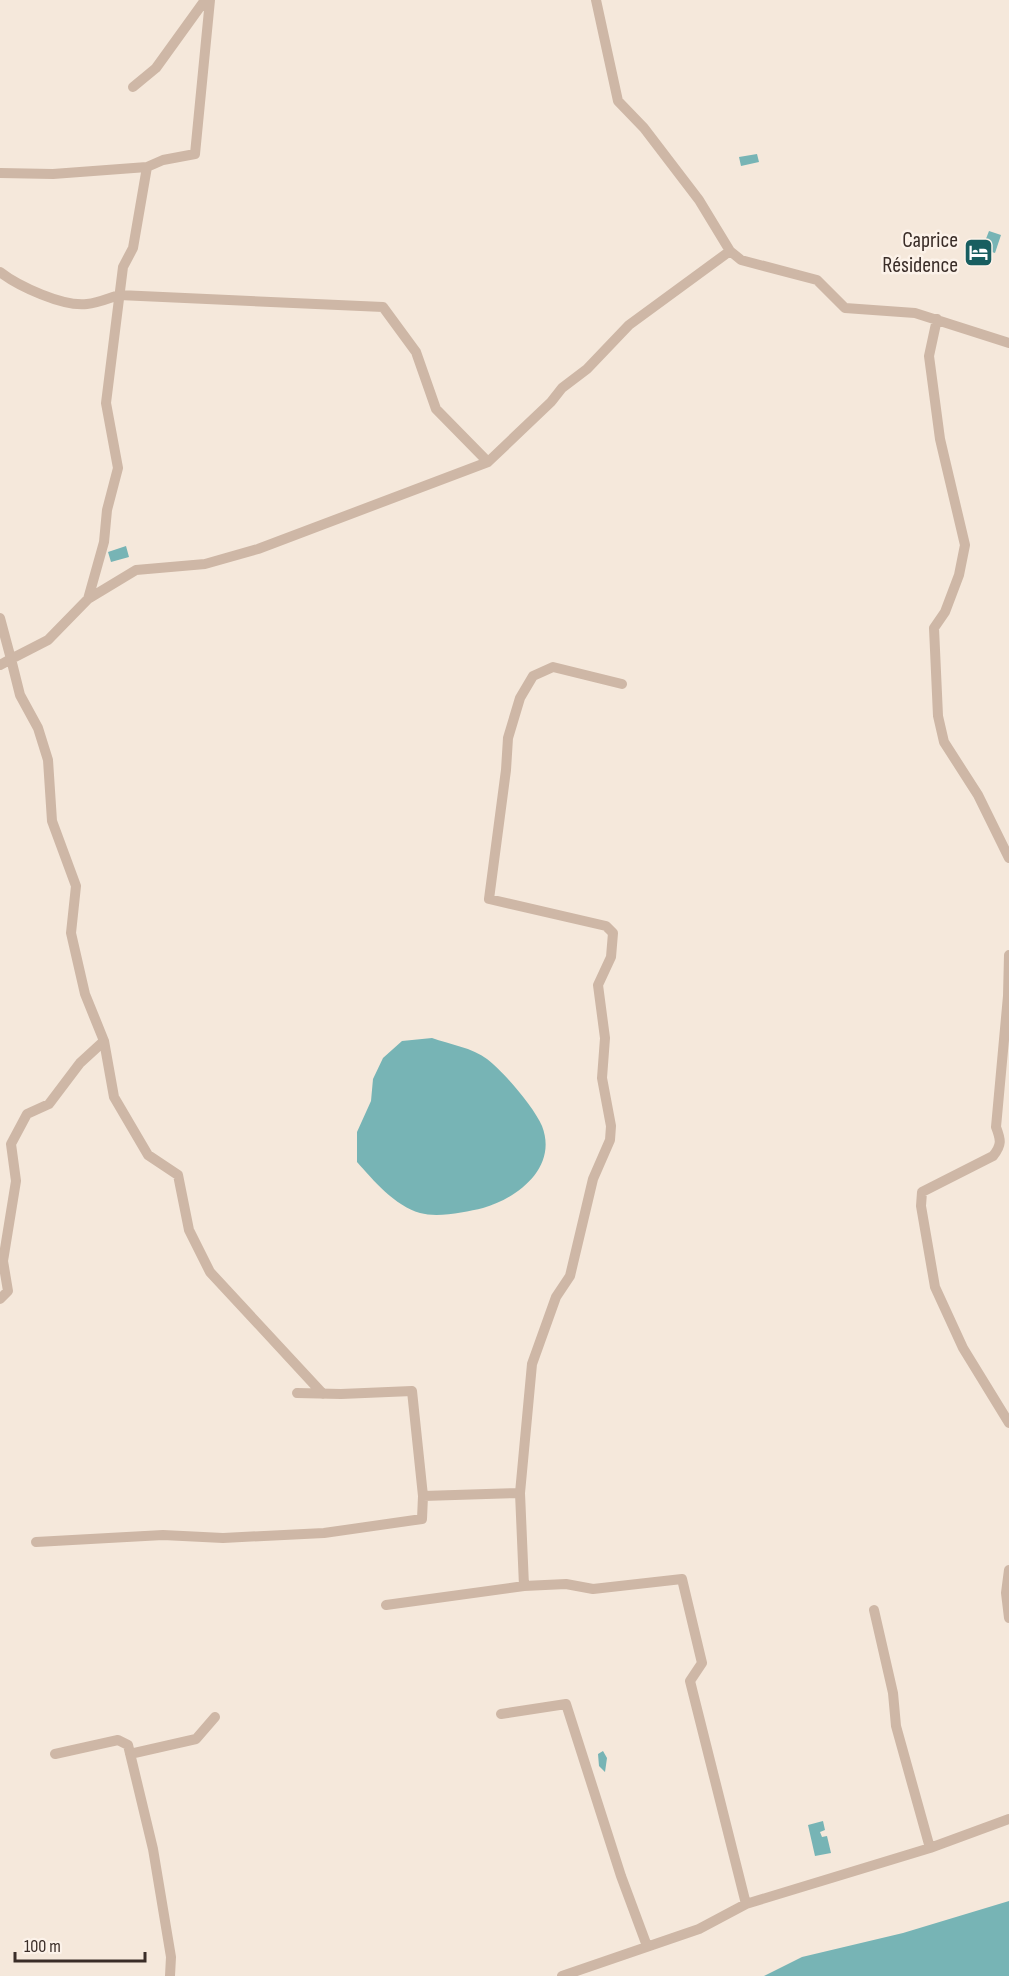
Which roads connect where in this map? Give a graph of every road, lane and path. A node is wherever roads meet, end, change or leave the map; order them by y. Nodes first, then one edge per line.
1 (205, 0) edge
2 (210, 0) edge
3 (596, 0) edge
4 (132, 87) dead end
5 (147, 167) junction
6 (0, 173) edge
7 (730, 251) junction
8 (0, 272) edge
9 (119, 295) junction
10 (938, 320) junction
11 (1009, 343) edge
12 (488, 462) junction
13 (88, 599) junction
14 (0, 618) edge
15 (11, 659) junction
16 (0, 665) edge
17 (622, 684) dead end
18 (1009, 858) edge
19 (1009, 955) edge
20 (104, 1041) junction
21 (0, 1299) edge
22 (297, 1393) dead end
23 (323, 1394) junction
24 (1009, 1423) edge
25 (520, 1493) junction
26 (423, 1496) junction
27 (36, 1542) dead end
28 (1009, 1570) edge
29 (524, 1586) junction
30 (386, 1605) dead end
31 (874, 1610) dead end
32 (1009, 1618) edge
33 (501, 1714) dead end
34 (215, 1718) dead end
35 (55, 1754) dead end
36 (130, 1754) junction
37 (1009, 1819) edge
38 (930, 1848) junction
39 (746, 1904) junction
40 (647, 1946) junction
41 (170, 1976) edge
42 (562, 1976) edge

1 - 4 street
2 - 5 street
3 - 7 street
5 - 6 street
5 - 9 street
7 - 10 street
7 - 12 street
8 - 9 street
9 - 12 street
9 - 13 street
10 - 11 street
10 - 18 street
12 - 13 street
13 - 15 street
14 - 15 street
15 - 16 street
15 - 20 street
17 - 25 street
19 - 24 street
20 - 21 street
20 - 23 street
22 - 23 street
23 - 26 street
25 - 26 street
25 - 29 street
26 - 27 street
28 - 32 street
29 - 30 street
29 - 39 street
31 - 38 street
33 - 40 street
34 - 36 street
35 - 36 street
36 - 41 street
37 - 38 street
38 - 39 street
39 - 40 street
40 - 42 street

